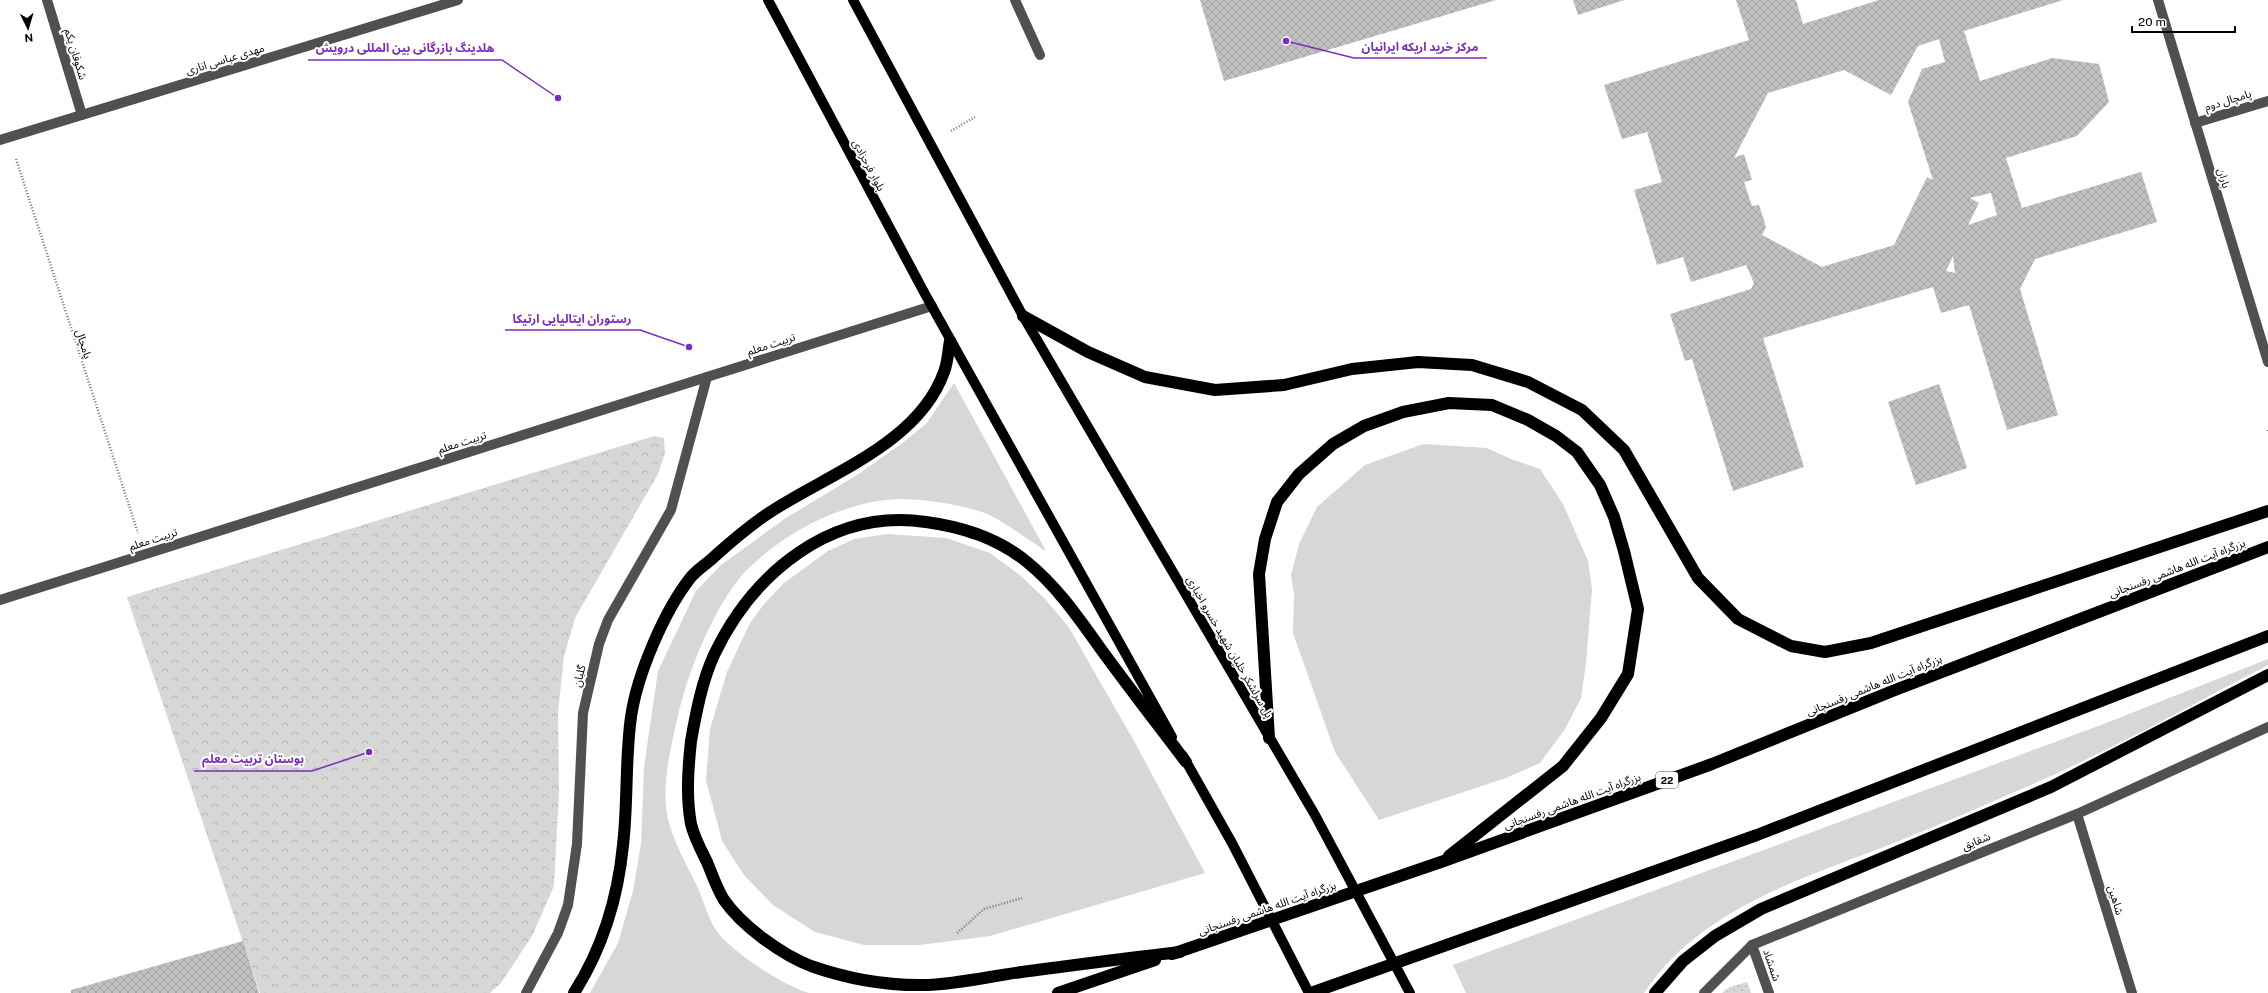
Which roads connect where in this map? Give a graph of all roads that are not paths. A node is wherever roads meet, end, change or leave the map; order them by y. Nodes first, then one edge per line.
1 (47, 0) edge
2 (458, 0) edge
3 (768, 0) edge
4 (853, 0) edge
5 (1015, 0) edge
6 (2158, 0) edge
7 (1040, 55) dead end
8 (2268, 101) edge
9 (82, 115) junction
10 (2195, 123) junction
11 (4, 139) edge
12 (932, 306) junction
13 (1023, 316) junction
14 (950, 340) junction
15 (2268, 362) edge
16 (707, 377) junction
17 (2268, 511) edge
18 (2268, 547) edge
19 (0, 600) edge
20 (2268, 636) edge
21 (2268, 675) edge
22 (2268, 727) edge
23 (1269, 738) junction
24 (1186, 762) junction
25 (2077, 814) junction
26 (1441, 862) junction
27 (1752, 945) junction
28 (1180, 952) junction
29 (526, 993) edge
30 (574, 993) edge
31 (1058, 993) edge
32 (1310, 993) edge
33 (1410, 993) edge
34 (1655, 993) edge
35 (1704, 993) edge
36 (1769, 993) edge
37 (2132, 993) edge

1 - 9 street, شکوفان یکم
2 - 9 street, مهدی عباسی اناری
3 - 12 main road, بلوار فرحزادی
4 - 13 main road
5 - 7 street
6 - 10 street, باران
8 - 10 street, پامچال دوم
9 - 11 street, مهدی عباسی اناری
10 - 15 street, باران
12 - 14 main road, بلوار فرحزادی
12 - 16 street, تربیت معلم
13 - 17 highway
13 - 23 main road, پل سرلشکر خلبان شهید خسرو اخباری
14 - 24 main road
14 - 30 highway
16 - 19 street, تربیت معلم
16 - 29 street, گلبان
18 - 26 highway, بزرگراه آیت الله هاشمی رفسنجانی / 22
20 - 32 highway
21 - 34 highway
22 - 25 street, شقایق
23 - 26 highway
23 - 33 main road, پل سرلشکر خلبان شهید خسرو اخباری
24 - 28 highway
24 - 32 main road
25 - 27 street, شقایق
25 - 37 street, شاهین
26 - 28 highway, بزرگراه آیت الله هاشمی رفسنجانی / 22
27 - 35 street, شقایق
27 - 36 street, شمشاد
28 - 31 highway, بزرگراه آیت الله هاشمی رفسنجانی / 22

